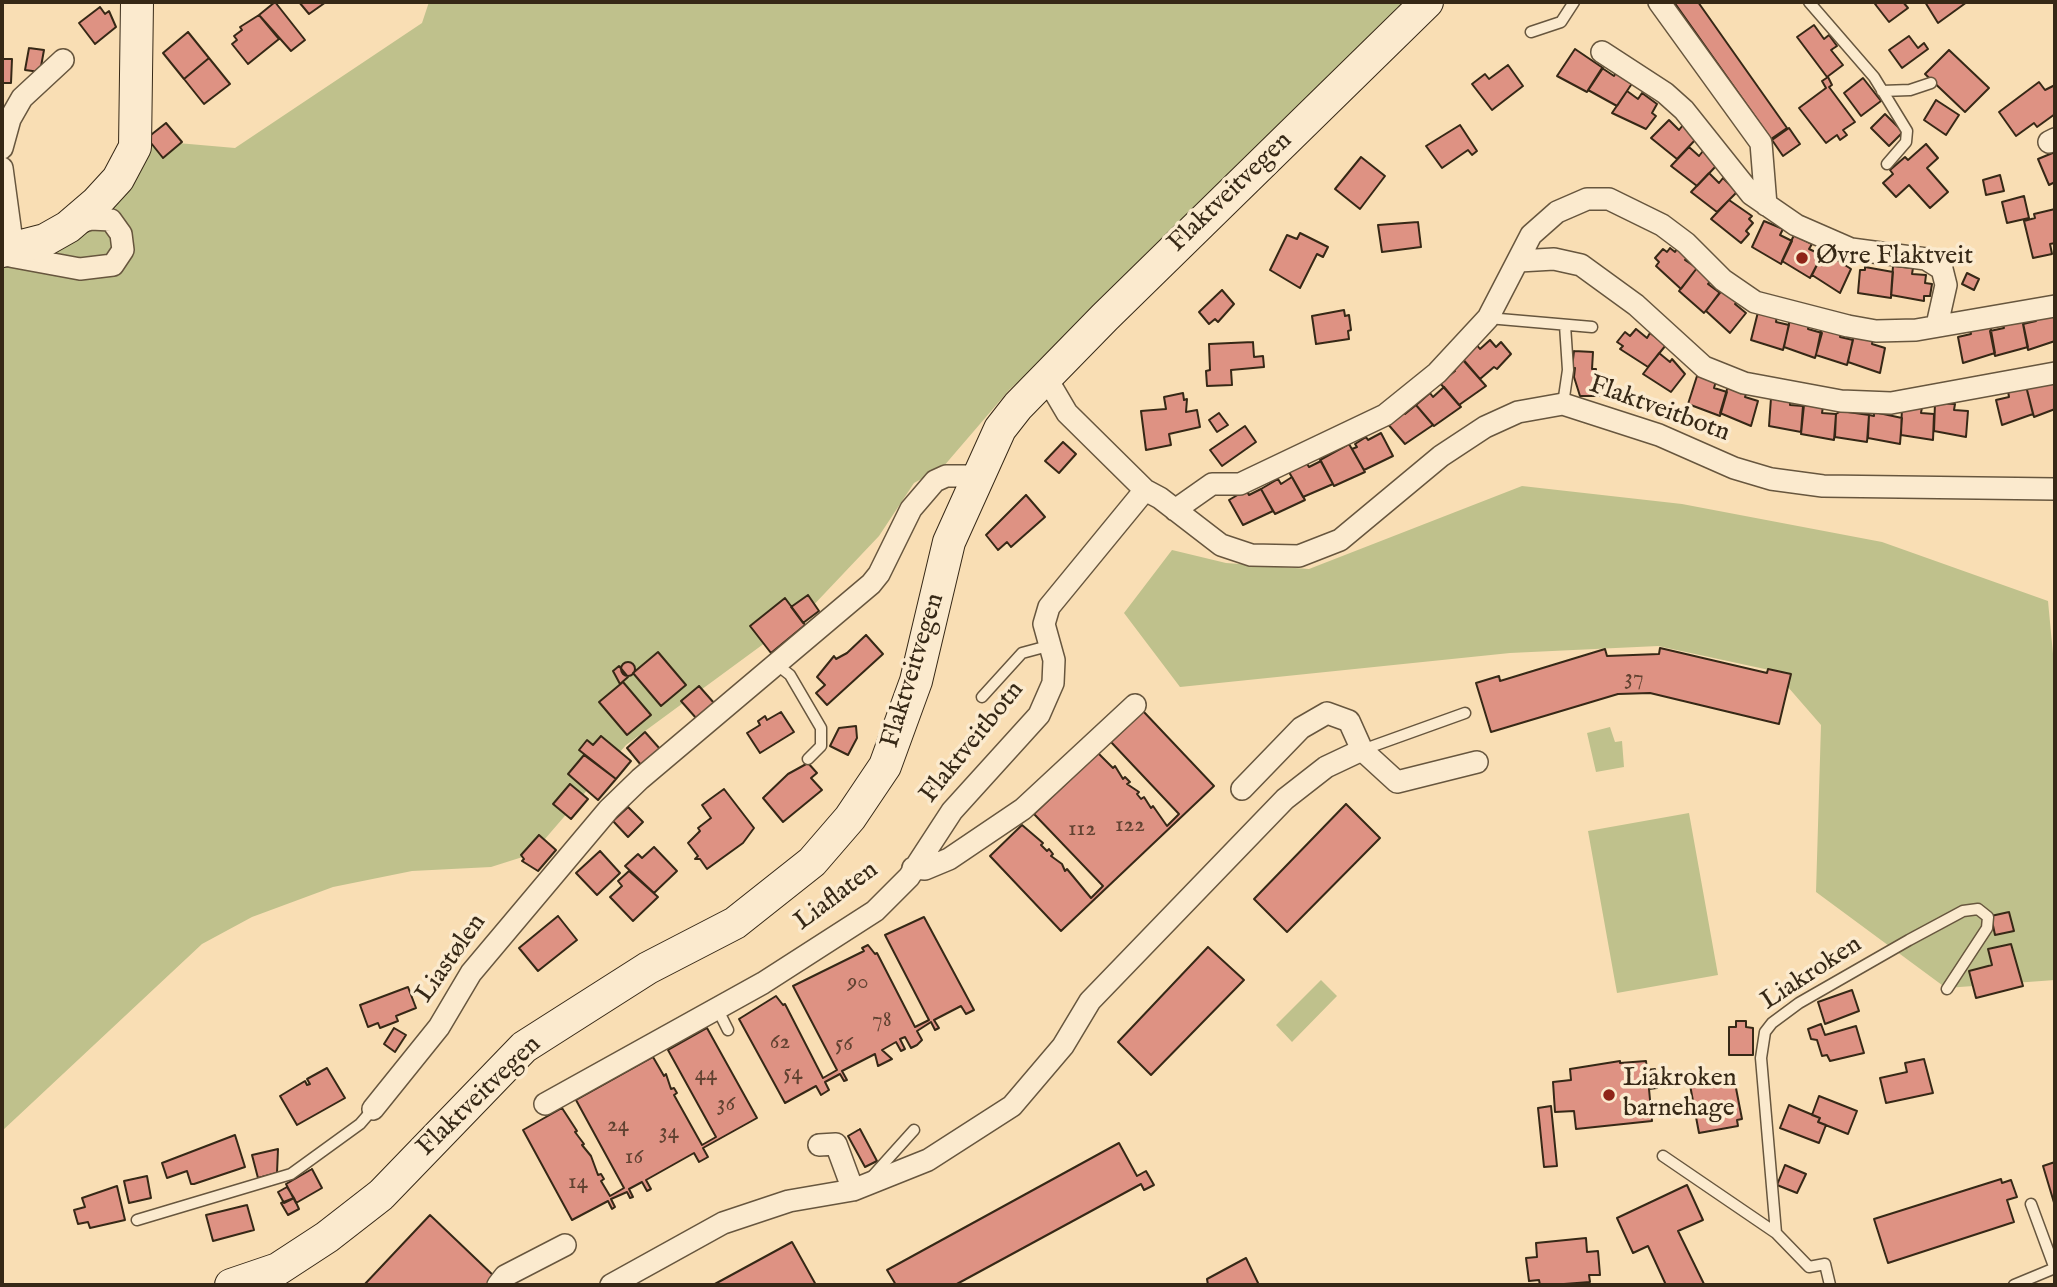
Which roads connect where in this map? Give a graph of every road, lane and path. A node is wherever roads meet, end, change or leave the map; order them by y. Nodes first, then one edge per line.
1 (137, 2) edge
2 (1427, 2) edge
3 (1574, 2) edge
4 (1659, 2) edge
5 (1810, 2) edge
6 (1531, 32) dead end
7 (1602, 52) dead end
8 (63, 60) dead end
9 (1931, 83) dead end
10 (1882, 91) junction
11 (2, 148) edge
12 (1887, 164) dead end
13 (2, 168) edge
14 (1766, 205) junction
15 (68, 227) junction
16 (6, 251) edge
17 (1519, 261) junction
18 (2055, 306) edge
19 (1488, 318) junction
20 (1565, 325) junction
21 (1937, 325) junction
22 (1592, 327) dead end
23 (2055, 373) edge
24 (1047, 379) junction
25 (1563, 404) junction
26 (978, 476) junction
27 (2055, 489) edge
28 (1145, 490) junction
29 (1175, 510) junction
30 (1048, 646) junction
31 (776, 664) junction
32 (982, 697) dead end
33 (1135, 705) dead end
34 (1465, 713) dead end
35 (1362, 750) junction
36 (808, 759) dead end
37 (1477, 762) dead end
38 (1242, 789) dead end
39 (913, 868) junction
40 (1947, 989) dead end
41 (718, 1010) junction
42 (728, 1030) dead end
43 (545, 1104) dead end
44 (373, 1109) joint
45 (914, 1130) dead end
46 (819, 1145) dead end
47 (1663, 1156) dead end
48 (860, 1187) junction
49 (2031, 1204) dead end
50 (137, 1220) dead end
51 (1776, 1233) junction
52 (565, 1245) dead end
53 (2055, 1268) edge
54 (232, 1285) edge
55 (498, 1285) edge
56 (611, 1285) edge
57 (1830, 1285) edge
58 (2014, 1285) edge

1 - 15 main road
2 - 24 main road, Flaktveitvegen
3 - 6 lane
4 - 14 street
5 - 10 lane
7 - 14 street
8 - 11 street
9 - 10 lane
10 - 12 lane
13 - 16 street
14 - 21 street
15 - 16 main road
15 - 16 street
17 - 19 street
17 - 21 street
17 - 23 street, Flaktveitbotn
18 - 21 street
19 - 20 lane
19 - 29 street
20 - 22 lane
20 - 25 lane
24 - 26 main road, Flaktveitvegen
24 - 28 street, Flaktveitbotn
25 - 27 street, Flaktveitbotn
25 - 29 street, Flaktveitbotn
26 - 31 street, Liastølen
26 - 54 main road, Flaktveitvegen
28 - 29 street, Flaktveitbotn
28 - 30 street, Flaktveitbotn
30 - 32 lane, Flaktveitbotn
30 - 39 street, Flaktveitbotn
31 - 36 lane
31 - 44 street, Liastølen
33 - 39 street, Liaflaten
34 - 35 lane
35 - 37 street
35 - 38 street
35 - 48 street
39 - 41 street, Liaflaten
40 - 51 lane, Liakroken
41 - 42 lane
41 - 43 street, Liaflaten
44 - 50 lane, Liastølen
45 - 48 lane
46 - 48 street
47 - 51 lane
48 - 56 street
49 - 53 lane
51 - 57 lane
52 - 55 street
53 - 58 lane

